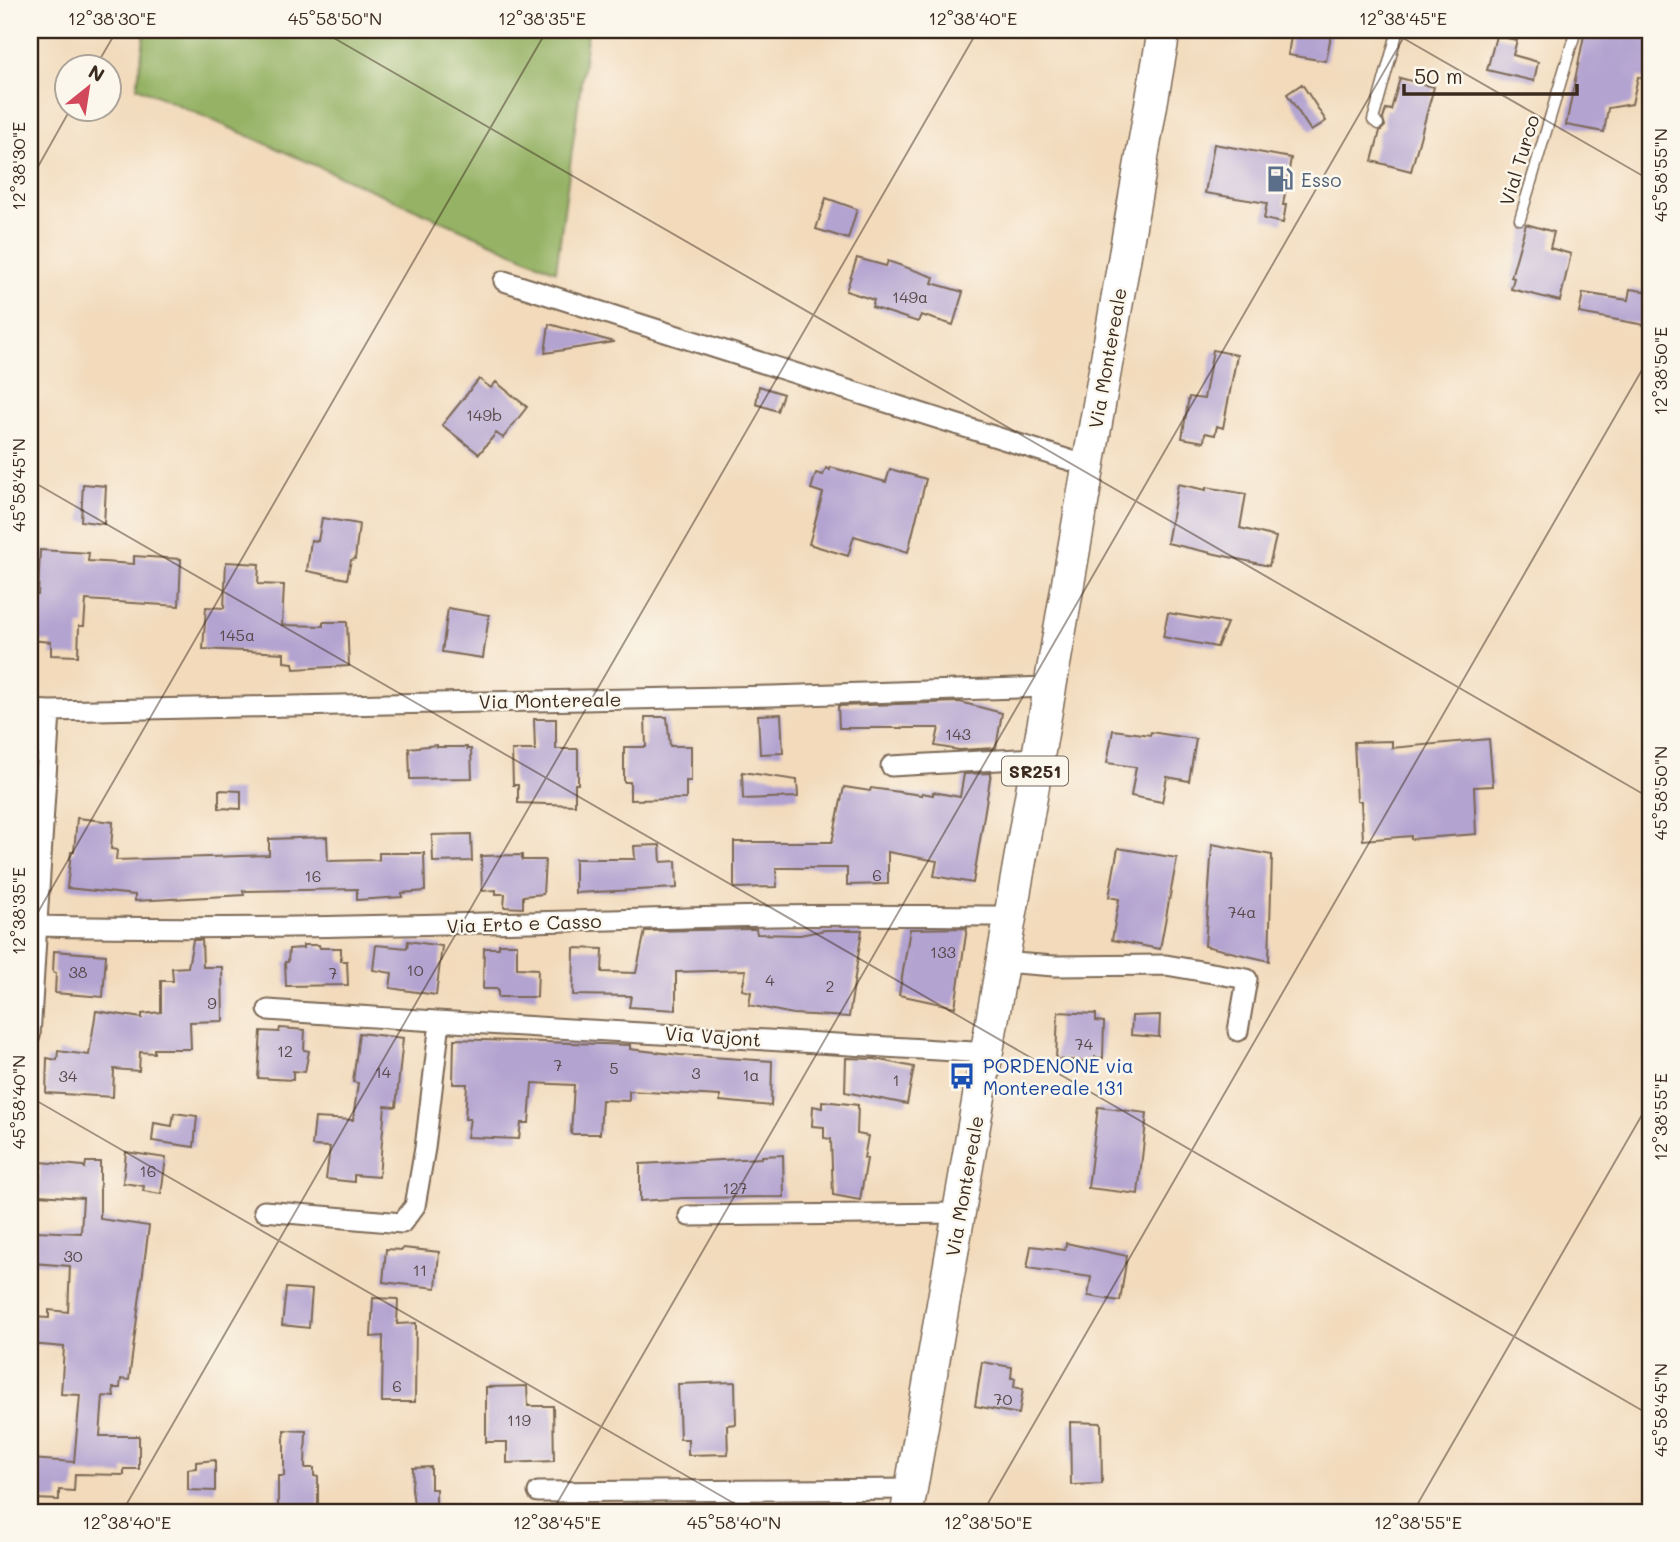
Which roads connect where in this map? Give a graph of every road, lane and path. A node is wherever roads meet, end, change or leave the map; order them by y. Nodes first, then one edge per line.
1 (1164, 30) edge
2 (1398, 30) edge
3 (1576, 30) edge
4 (1378, 124) dead end
5 (1520, 219) dead end
6 (504, 281) dead end
7 (1088, 466) junction
8 (1049, 687) junction
9 (30, 710) edge
10 (50, 711) junction
11 (1037, 758) junction
12 (891, 765) dead end
13 (1012, 916) junction
14 (36, 926) junction
15 (1002, 962) junction
16 (268, 1010) dead end
17 (440, 1023) junction
18 (1238, 1031) dead end
19 (30, 1036) edge
20 (987, 1053) junction
21 (264, 1211) dead end
22 (959, 1213) junction
23 (690, 1216) dead end
24 (538, 1492) dead end
25 (909, 1500) edge

1 - 7 main road, Via Montereale / SR251
2 - 4 lane
3 - 5 lane, Vial Turco
6 - 7 street
7 - 8 main road, Via Montereale / SR251
8 - 10 street, Via Montereale
8 - 11 main road, Via Montereale / SR251
9 - 10 street, Via Montereale
10 - 14 street
11 - 12 street
11 - 13 main road, Via Montereale / SR251
13 - 14 street, Via Erto e Casso
13 - 15 main road, Via Montereale / SR251
14 - 19 street
15 - 18 street
15 - 20 main road, Via Montereale / SR251
16 - 17 street, Via Vajont
17 - 20 street, Via Vajont
17 - 21 street
20 - 22 main road, Via Montereale / SR251
22 - 23 street
22 - 25 main road, Via Montereale / SR251
24 - 25 street, Via Montereale

